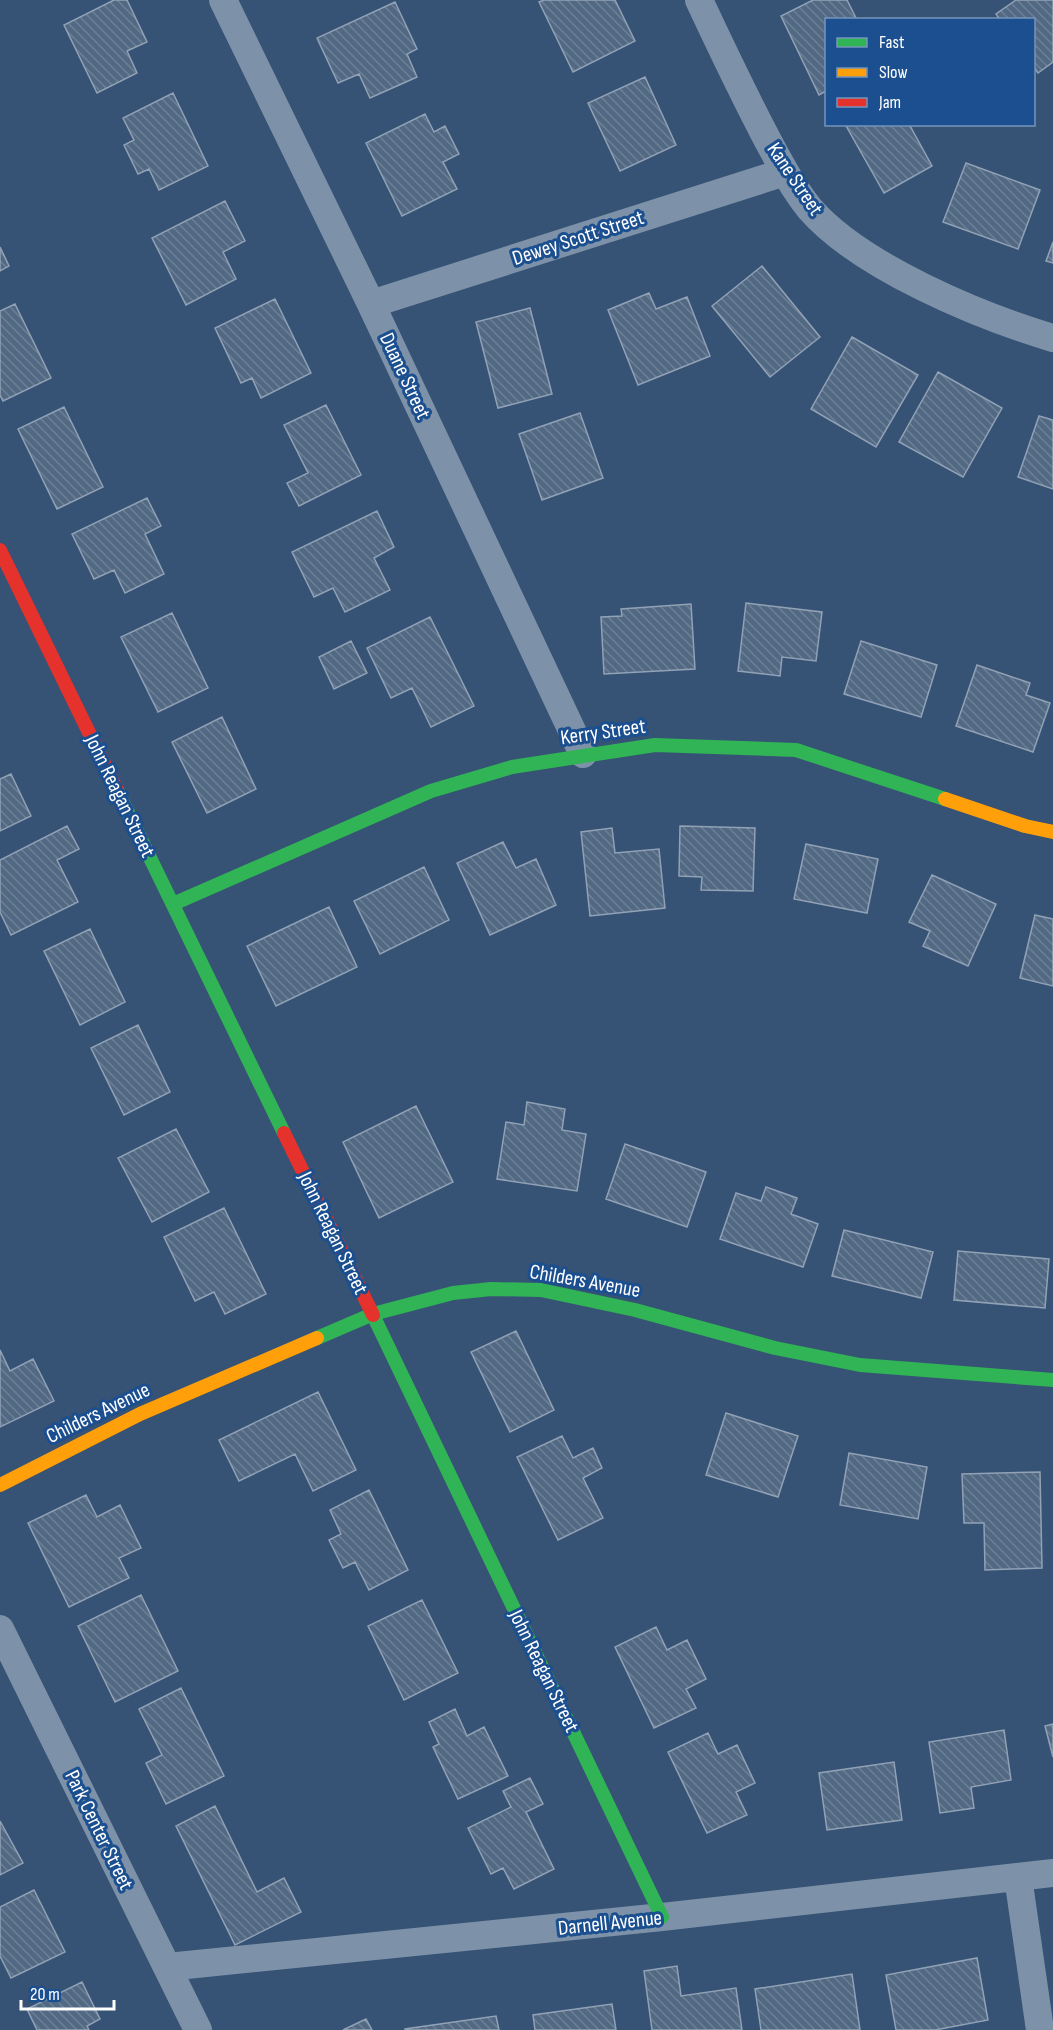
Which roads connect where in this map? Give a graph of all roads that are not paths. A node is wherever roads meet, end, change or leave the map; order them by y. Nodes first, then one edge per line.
1 (223, 0) edge
2 (699, 0) edge
3 (785, 172) junction
4 (371, 304) junction
5 (1053, 338) edge
6 (0, 550) edge
7 (584, 754) junction
8 (1053, 832) edge
9 (173, 904) junction
10 (373, 1314) junction
11 (1053, 1380) edge
12 (0, 1485) edge
13 (0, 1629) edge
14 (1053, 1873) edge
15 (1018, 1877) junction
16 (662, 1917) junction
17 (167, 1967) junction
18 (198, 2030) edge
19 (1040, 2030) edge

1 - 4 street, Duane Street
2 - 3 street, Kane Street
3 - 4 street, Dewey Scott Street
3 - 5 street, Kane Street
4 - 7 street, Duane Street
6 - 9 street, John Reagan Street
7 - 8 street, Kerry Street
7 - 9 street, Kerry Street
9 - 10 street, John Reagan Street
10 - 11 street, Childers Avenue
10 - 12 street, Childers Avenue
10 - 16 street, John Reagan Street
13 - 17 street, Park Center Street
14 - 15 street, Darnell Avenue
15 - 16 street, Darnell Avenue
15 - 19 street
16 - 17 street, Darnell Avenue
17 - 18 street, Park Center Street

